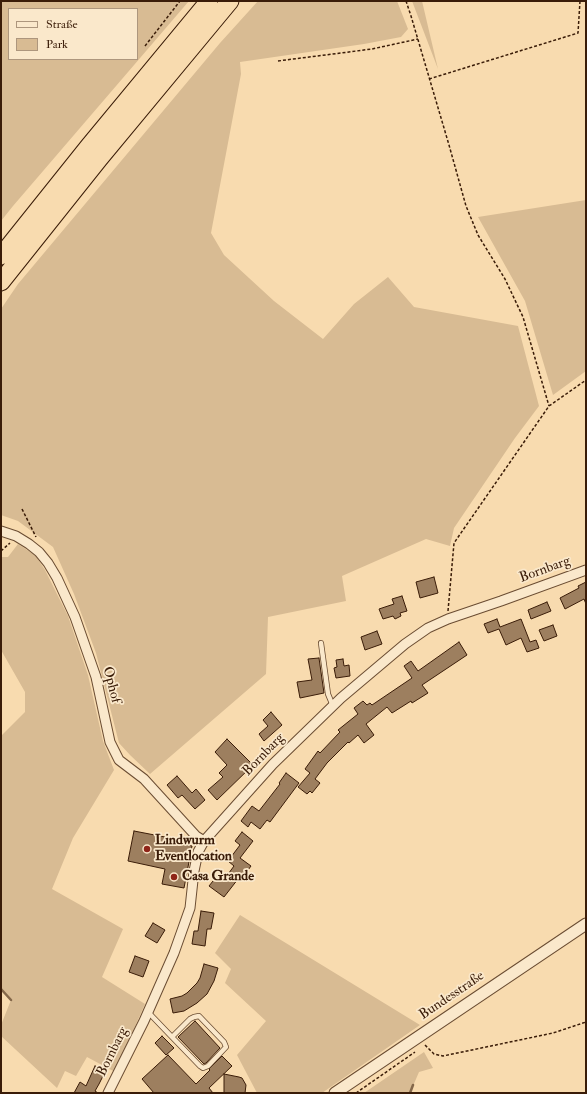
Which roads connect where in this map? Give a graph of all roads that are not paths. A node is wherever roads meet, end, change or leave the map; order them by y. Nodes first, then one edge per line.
1 (209, 1) edge
2 (230, 1) edge
3 (1, 256) edge
4 (1, 282) edge
5 (1, 531) edge
6 (586, 570) edge
7 (321, 643) dead end
8 (333, 706) junction
9 (204, 841) junction
10 (586, 924) edge
11 (148, 1012) junction
12 (172, 1036) junction
13 (108, 1093) edge
14 (335, 1093) edge

1 - 3 highway
2 - 4 highway
5 - 9 street, Ophof
6 - 8 street, Bornbarg
7 - 8 lane
8 - 9 street, Bornbarg
9 - 11 street, Bornbarg
10 - 14 street, Bundesstraße
11 - 12 lane
11 - 13 street, Bornbarg
12 - 12 lane

